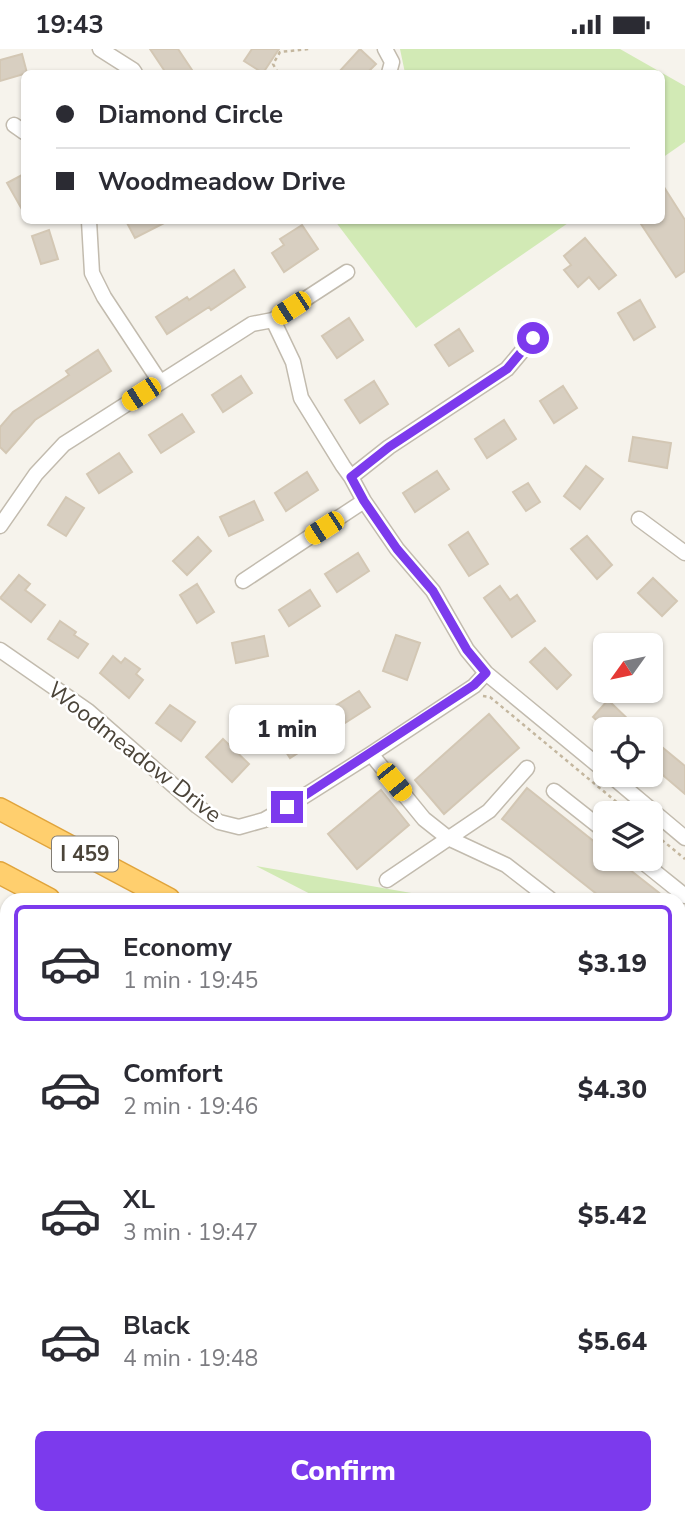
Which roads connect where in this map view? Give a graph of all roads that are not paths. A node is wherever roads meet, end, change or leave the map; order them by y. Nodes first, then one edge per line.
1 (100, 49) edge
2 (385, 49) edge
3 (133, 70) edge
4 (390, 70) edge
5 (89, 224) edge
6 (347, 272) dead end
7 (273, 320) junction
8 (533, 338) dead end
9 (160, 382) junction
10 (351, 477) junction
11 (364, 501) junction
12 (639, 519) dead end
13 (0, 526) edge
14 (685, 553) edge
15 (243, 581) dead end
16 (0, 650) edge
17 (486, 673) junction
18 (371, 754) junction
19 (593, 761) edge
20 (527, 768) dead end
21 (624, 787) edge
22 (554, 791) dead end
23 (0, 809) edge
24 (593, 822) edge
25 (448, 838) junction
26 (685, 838) edge
27 (654, 871) edge
28 (0, 873) edge
29 (387, 880) dead end
30 (38, 893) edge
31 (158, 893) edge
32 (542, 893) edge
33 (681, 893) edge

1 - 3 street
2 - 4 street
5 - 9 street
6 - 7 street
7 - 9 street
7 - 10 street
8 - 10 street
9 - 13 street
10 - 11 street
11 - 15 street
11 - 17 street
12 - 14 street
16 - 18 street, Woodmeadow Drive
17 - 18 street, Woodmeadow Drive
17 - 19 street
18 - 25 street
20 - 25 street
21 - 26 street
22 - 24 street
23 - 31 highway, I 459
25 - 29 street
25 - 32 street
27 - 33 street
28 - 30 highway, I 459

